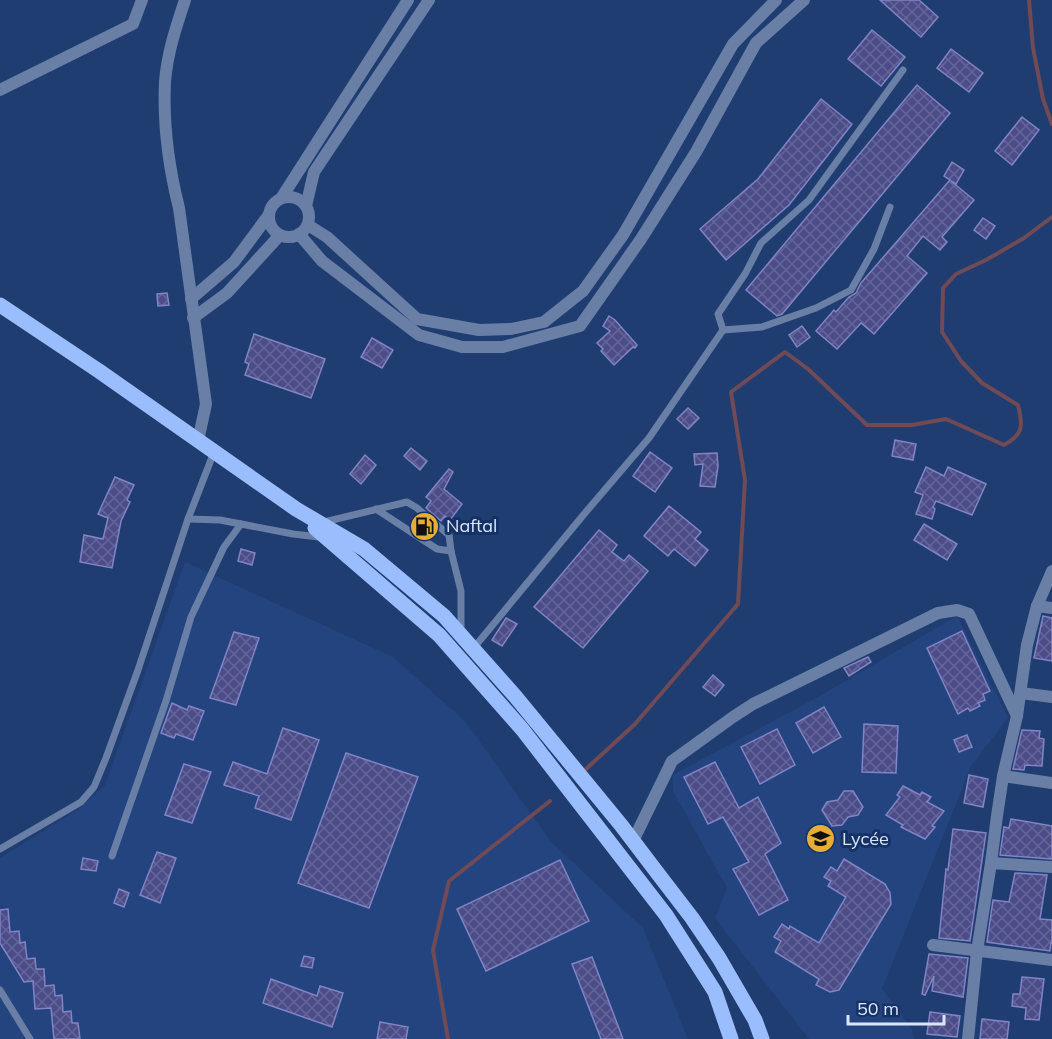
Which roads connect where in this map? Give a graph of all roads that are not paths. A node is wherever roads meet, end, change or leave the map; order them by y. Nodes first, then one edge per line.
1 (142, 0) edge
2 (185, 0) edge
3 (408, 0) edge
4 (429, 0) edge
5 (776, 0) edge
6 (804, 0) edge
7 (903, 70) dead end
8 (0, 90) edge
9 (282, 197) junction
10 (306, 206) junction
11 (890, 207) dead end
12 (268, 216) junction
13 (308, 225) junction
14 (299, 234) junction
15 (280, 235) junction
16 (190, 299) junction
17 (0, 305) edge
18 (193, 318) junction
19 (723, 330) junction
20 (198, 441) junction
21 (214, 452) junction
22 (376, 509) junction
23 (188, 519) junction
24 (241, 524) junction
25 (322, 530) junction
26 (451, 550) junction
27 (1052, 571) edge
28 (1037, 606) junction
29 (1052, 608) edge
30 (460, 635) junction
31 (472, 650) junction
32 (1021, 693) junction
33 (1052, 696) edge
34 (1017, 716) junction
35 (1003, 776) junction
36 (1052, 783) edge
37 (633, 841) junction
38 (0, 849) edge
39 (112, 856) dead end
40 (992, 863) junction
41 (1052, 867) edge
42 (933, 945) dead end
43 (977, 951) junction
44 (1052, 960) edge
45 (0, 990) edge
46 (755, 1020) junction
47 (30, 1039) edge
48 (731, 1039) edge
49 (762, 1039) edge
50 (771, 1039) edge
51 (968, 1039) edge

1 - 8 street
2 - 16 street
3 - 9 street
4 - 10 street
5 - 13 street
6 - 14 street
7 - 19 lane
9 - 10 street
9 - 12 street
10 - 13 street
11 - 19 lane
12 - 15 street
12 - 16 street
13 - 14 street
14 - 15 street
15 - 18 street
16 - 18 street
17 - 20 main road
18 - 20 street
19 - 31 lane
20 - 21 main road
21 - 23 lane
21 - 25 main road
22 - 25 lane
22 - 26 lane
22 - 26 lane
23 - 24 lane
23 - 38 lane
24 - 25 lane
24 - 39 lane
25 - 30 main road
25 - 48 main road
26 - 30 lane
27 - 28 street
28 - 29 street
28 - 32 street
30 - 31 main road
31 - 37 main road
32 - 33 street
32 - 34 street
34 - 35 street
34 - 37 street
35 - 36 street
35 - 40 street
37 - 46 main road
40 - 41 street
40 - 43 street
42 - 43 street
43 - 44 street
43 - 51 street
45 - 47 lane
46 - 49 main road
46 - 50 main road

